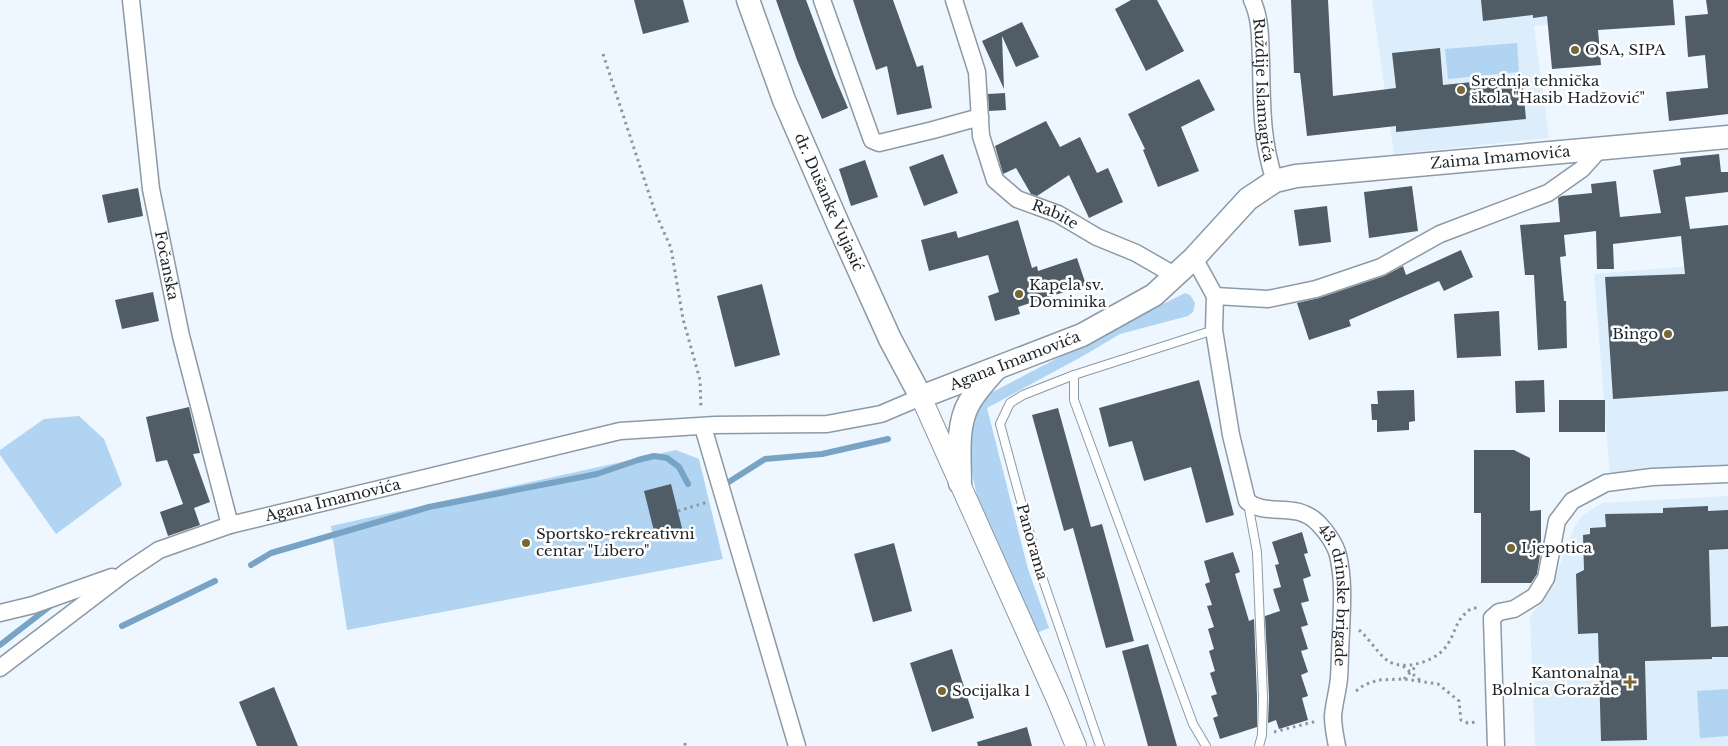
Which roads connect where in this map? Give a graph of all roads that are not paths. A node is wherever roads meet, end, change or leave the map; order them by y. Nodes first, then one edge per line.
1 (132, 0) edge
2 (748, 0) edge
3 (822, 0) edge
4 (954, 0) edge
5 (1252, 0) edge
6 (980, 117) junction
7 (1728, 137) edge
8 (1600, 149) junction
9 (1275, 181) junction
10 (1194, 258) junction
11 (1176, 276) junction
12 (1215, 296) junction
13 (1214, 330) junction
14 (998, 367) junction
15 (1074, 375) junction
16 (921, 398) junction
17 (703, 427) junction
18 (1728, 474) edge
19 (960, 483) junction
20 (1247, 501) junction
21 (230, 526) junction
22 (126, 572) junction
23 (0, 614) edge
24 (0, 668) edge
25 (797, 746) edge
26 (1076, 746) edge
27 (1100, 746) edge
28 (1206, 746) edge
29 (1259, 746) edge
30 (1336, 746) edge
31 (1496, 746) edge

1 - 21 street, Fočanska
2 - 16 main road, dr. Dušanke Vujasić
3 - 6 street
4 - 6 street, Rabite
5 - 9 street, Ruždije Islamagića
6 - 11 street, Rabite
7 - 8 main road, Zaima Imamovića
8 - 9 main road, Zaima Imamovića
8 - 12 street
9 - 10 main road, Agana Imamovića
10 - 11 main road, Agana Imamovića
10 - 12 street
11 - 14 main road, Agana Imamovića
12 - 13 street
13 - 15 lane, Panorama
13 - 20 street
14 - 16 main road, Agana Imamovića
14 - 19 main road
15 - 27 lane, Panorama
15 - 28 lane
16 - 17 street, Agana Imamovića
16 - 19 street
17 - 21 street, Agana Imamovića
17 - 25 street
18 - 31 street
19 - 26 street
20 - 29 lane
20 - 30 street, 43. drinske brigade
21 - 22 street, Agana Imamovića
22 - 23 street
22 - 24 street, Agana Imamovića

